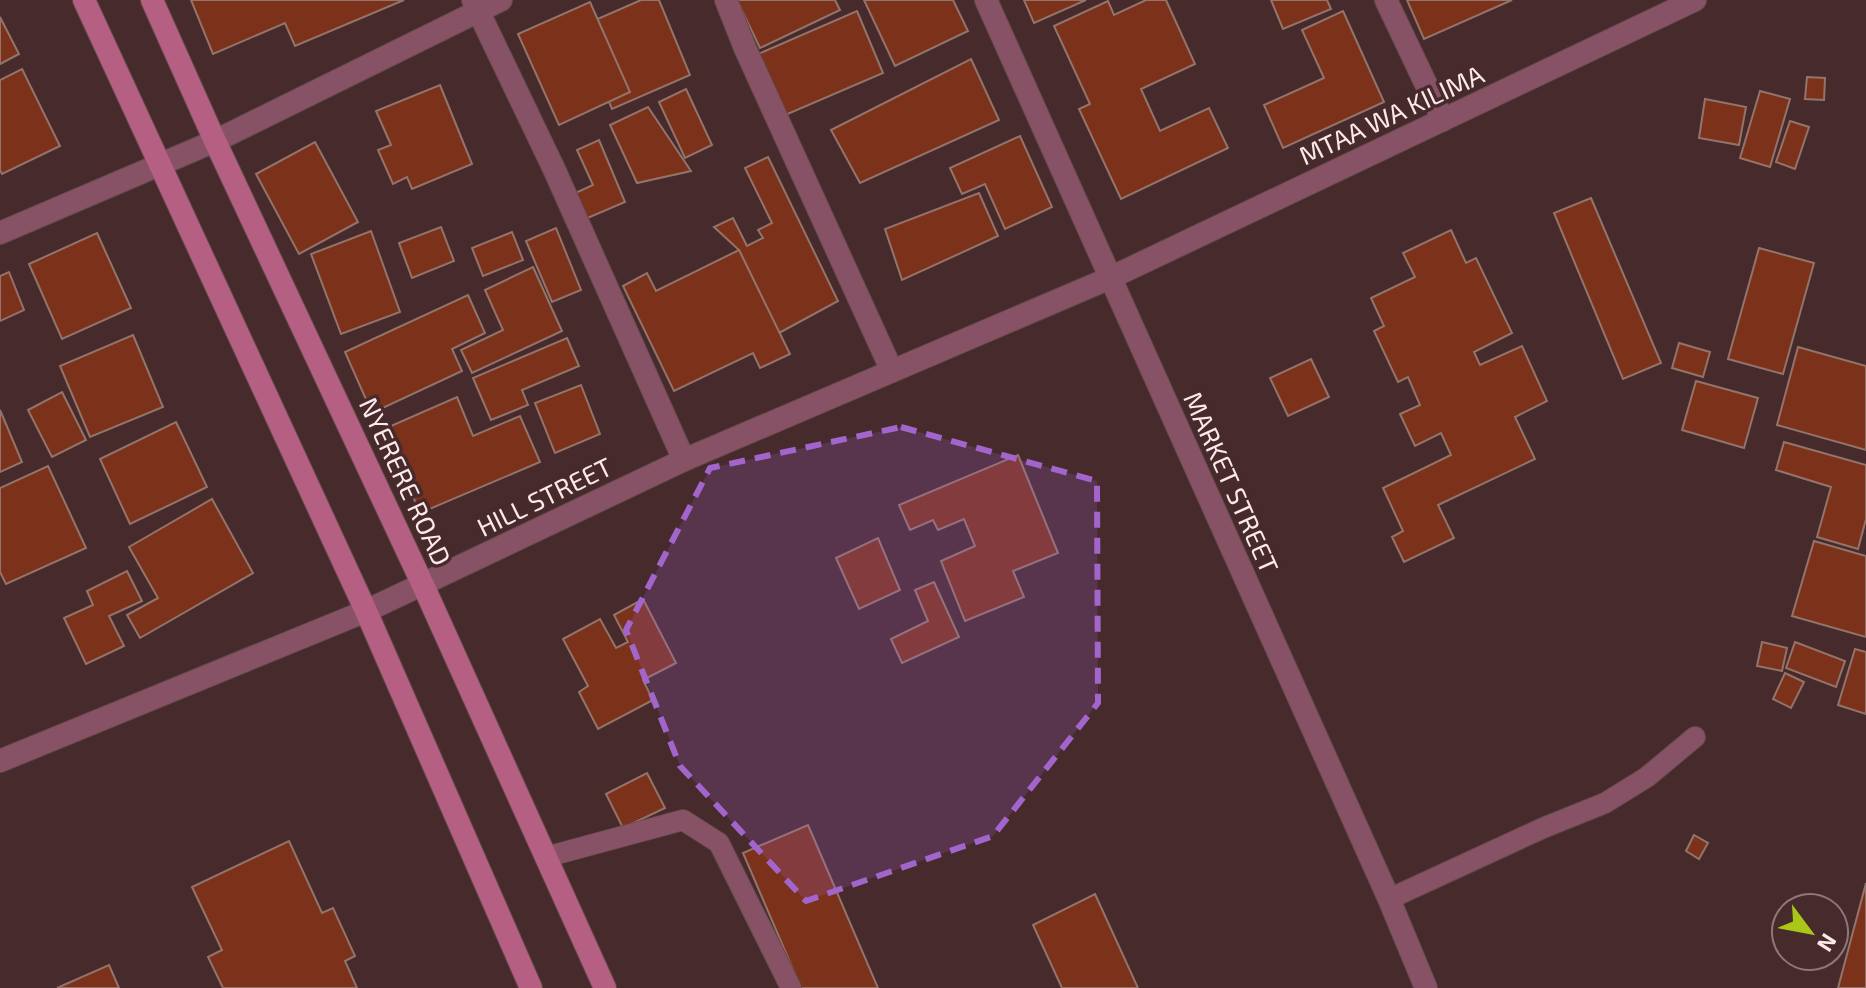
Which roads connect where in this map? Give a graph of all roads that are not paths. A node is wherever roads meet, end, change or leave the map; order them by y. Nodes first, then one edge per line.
1 (84, 0) edge
2 (152, 0) edge
3 (501, 0) edge
4 (726, 0) edge
5 (986, 0) edge
6 (1386, 0) edge
7 (1695, 0) edge
8 (475, 5) edge
9 (1659, 8) edge
10 (1443, 120) junction
11 (215, 141) junction
12 (162, 166) junction
13 (0, 233) edge
14 (1110, 278) junction
15 (892, 371) junction
16 (684, 460) junction
17 (423, 585) junction
18 (366, 611) junction
19 (1695, 737) dead end
20 (0, 761) edge
21 (546, 857) junction
22 (1389, 899) junction
23 (531, 988) edge
24 (605, 988) edge
25 (791, 988) edge
26 (1426, 988) edge

1 - 12 main road
2 - 11 main road, NYERERE ROAD
3 - 8 street
4 - 15 street
5 - 14 street, MARKET STREET
6 - 10 street
7 - 9 street, MTAA WA KILIMA
8 - 11 street
8 - 16 street
9 - 10 street, MTAA WA KILIMA
10 - 14 street, MTAA WA KILIMA
11 - 12 street
11 - 17 main road, NYERERE ROAD
12 - 13 street
12 - 18 main road
14 - 15 street, HILL STREET
14 - 22 street, MARKET STREET
15 - 16 street, HILL STREET
16 - 17 street, HILL STREET
17 - 18 street, HILL STREET
17 - 21 main road, NYERERE ROAD
18 - 20 street, HILL STREET
18 - 23 main road
19 - 22 lane
21 - 24 main road, NYERERE ROAD
21 - 25 lane
22 - 26 street, MARKET STREET

